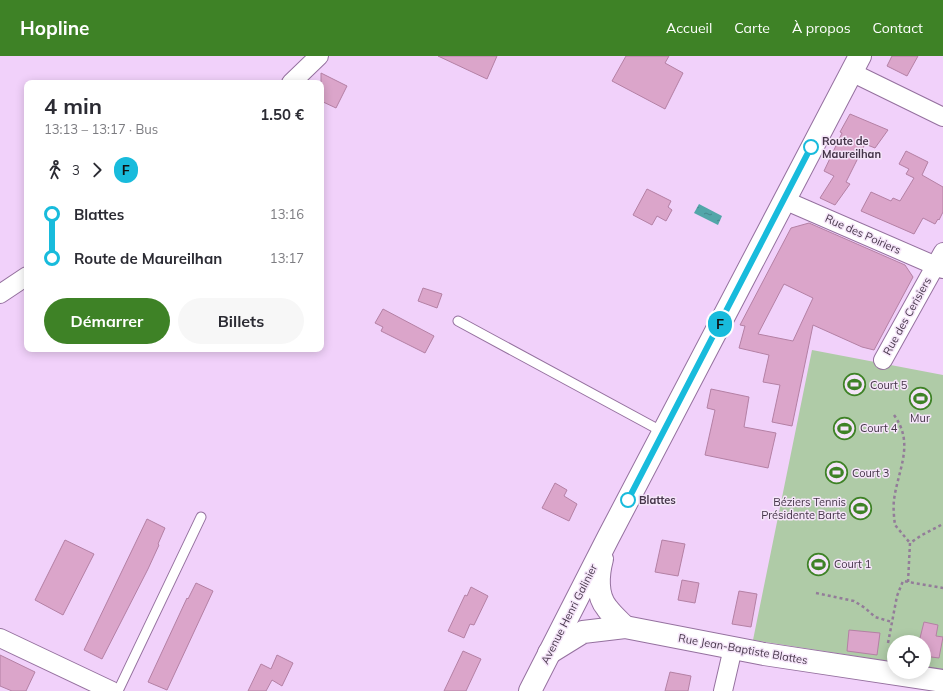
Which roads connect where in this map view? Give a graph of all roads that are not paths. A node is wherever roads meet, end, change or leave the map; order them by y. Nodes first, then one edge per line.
1 (319, 56) edge
2 (855, 64) edge
3 (294, 80) edge
4 (943, 117) edge
5 (784, 200) junction
6 (940, 262) edge
7 (24, 278) edge
8 (0, 294) edge
9 (458, 321) dead end
10 (883, 360) dead end
11 (664, 432) junction
12 (201, 517) dead end
13 (608, 538) junction
14 (625, 627) junction
15 (0, 638) edge
16 (733, 648) junction
17 (549, 653) junction
18 (943, 681) edge
19 (103, 689) edge
20 (118, 691) edge
21 (530, 691) edge
22 (723, 691) edge

1 - 3 street
2 - 4 street
2 - 5 main road, Avenue Henri Galinier
5 - 6 street, Rue des Poiriers
5 - 11 main road, Avenue Henri Galinier
6 - 10 street, Rue des Cerisiers
7 - 8 street
9 - 11 lane
11 - 13 main road, Avenue Henri Galinier
12 - 20 lane
13 - 14 main road, Avenue Henri Galinier
13 - 17 main road, Avenue Henri Galinier
14 - 16 main road, Rue Jean-Baptiste Blattes
14 - 17 main road, Rue Jean-Baptiste Blattes
15 - 19 street
16 - 18 main road, Rue Jean-Baptiste Blattes
16 - 22 street
17 - 21 main road, Avenue Henri Galinier

